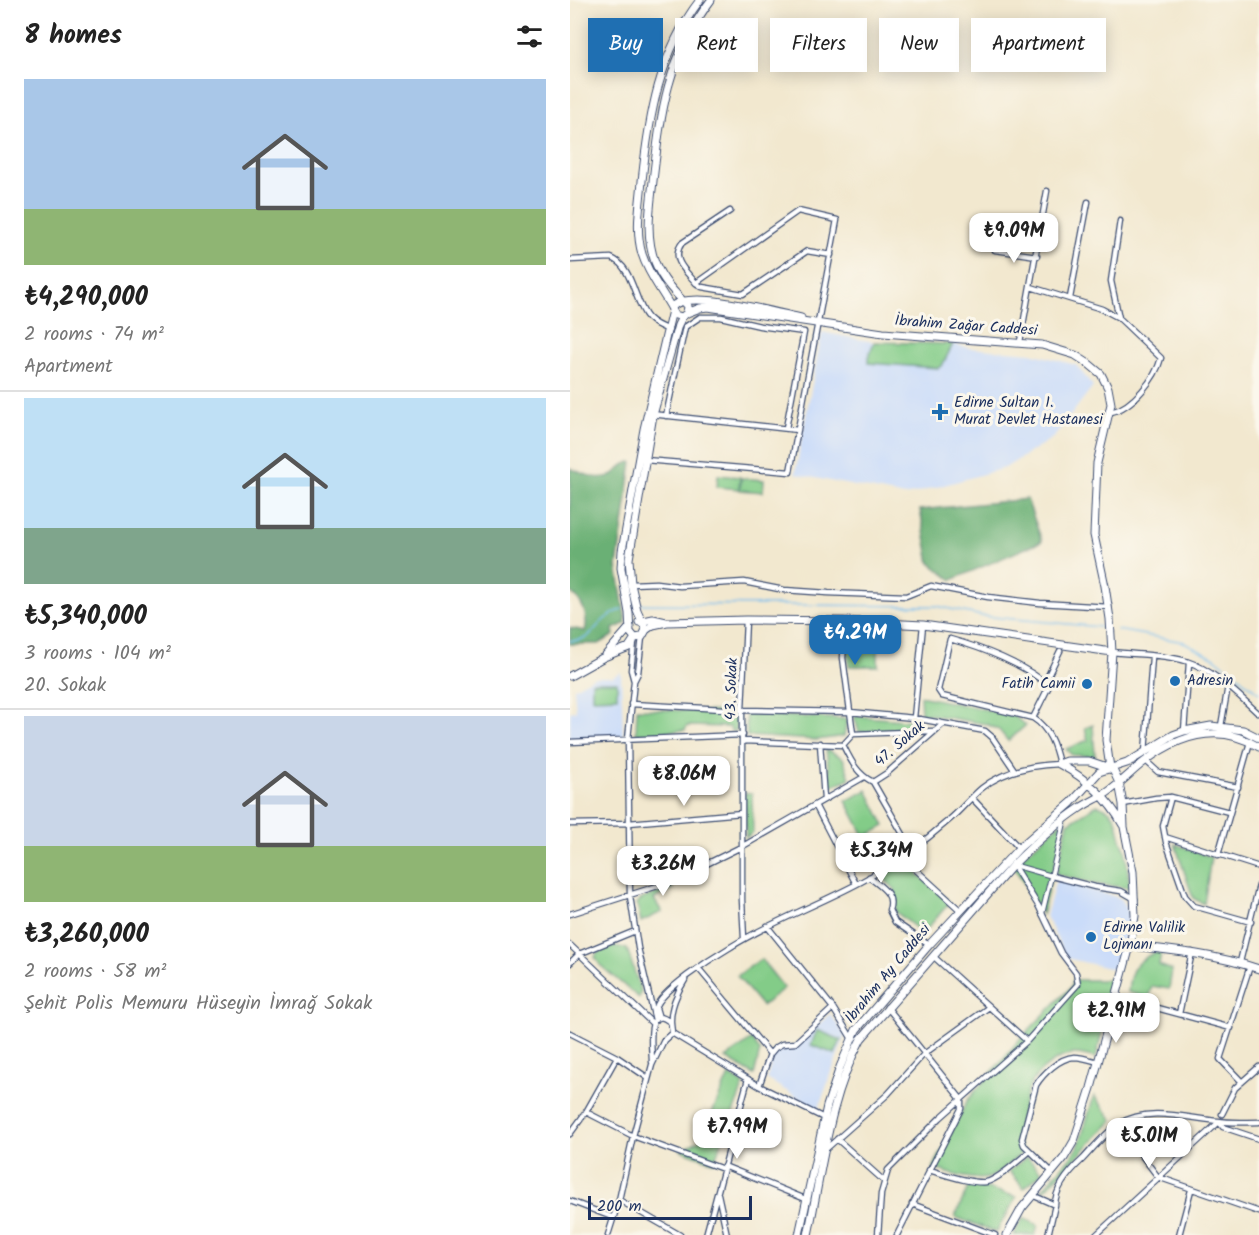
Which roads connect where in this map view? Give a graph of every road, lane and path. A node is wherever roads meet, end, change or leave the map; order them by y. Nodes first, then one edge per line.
1 (700, 0) edge
2 (711, 0) edge
3 (1047, 191) dead end
4 (1088, 202) dead end
5 (730, 211) dead end
6 (1120, 221) dead end
7 (995, 250) dead end
8 (831, 255) junction
9 (1037, 256) junction
10 (570, 260) edge
11 (696, 283) junction
12 (1030, 287) junction
13 (743, 294) junction
14 (1070, 298) junction
15 (681, 302) junction
16 (741, 306) junction
17 (673, 310) junction
18 (685, 315) junction
19 (1119, 318) junction
20 (817, 323) junction
21 (669, 330) junction
22 (1020, 342) junction
23 (1111, 412) junction
24 (650, 414) junction
25 (666, 416) junction
26 (786, 428) junction
27 (798, 430) junction
28 (645, 460) junction
29 (631, 584) junction
30 (1109, 607) junction
31 (746, 620) junction
32 (845, 621) junction
33 (923, 625) junction
34 (644, 626) junction
35 (630, 627) junction
36 (639, 638) junction
37 (1060, 651) dead end
38 (1112, 652) junction
39 (604, 657) junction
40 (1152, 657) junction
41 (1189, 663) junction
42 (570, 676) edge
43 (1045, 682) junction
44 (1228, 686) junction
45 (631, 704) junction
46 (742, 710) junction
47 (850, 712) junction
48 (1258, 713) edge
49 (1033, 717) junction
50 (914, 718) junction
51 (942, 724) junction
52 (1221, 726) junction
53 (933, 731) junction
54 (1184, 731) junction
55 (853, 734) junction
56 (743, 735) junction
57 (1259, 738) edge
58 (628, 739) junction
59 (743, 741) junction
60 (570, 742) edge
61 (1250, 742) junction
62 (820, 743) junction
63 (843, 745) junction
64 (1259, 747) edge
65 (1145, 757) junction
66 (1059, 764) junction
67 (1110, 768) junction
68 (1015, 771) junction
69 (864, 777) junction
70 (873, 782) junction
71 (1119, 783) junction
72 (1090, 784) junction
73 (1238, 787) junction
74 (1101, 795) junction
75 (1171, 797) junction
76 (972, 798) junction
77 (824, 799) junction
78 (815, 804) junction
79 (1123, 804) junction
80 (1229, 812) junction
81 (742, 813) junction
82 (1066, 818) junction
83 (629, 823) junction
84 (570, 824) edge
85 (1124, 827) junction
86 (1165, 837) junction
87 (743, 846) junction
88 (1019, 848) junction
89 (912, 850) junction
90 (1218, 855) junction
91 (902, 857) junction
92 (1013, 865) junction
93 (1259, 867) edge
94 (1052, 876) junction
95 (869, 877) junction
96 (856, 884) junction
97 (1259, 885) edge
98 (630, 896) junction
99 (1135, 899) junction
100 (961, 911) junction
101 (570, 914) edge
102 (1042, 914) junction
103 (1251, 922) junction
104 (766, 926) junction
105 (635, 931) junction
106 (744, 938) junction
107 (570, 945) edge
108 (929, 945) junction
109 (1130, 946) junction
110 (1192, 952) junction
111 (579, 954) junction
112 (933, 956) junction
113 (1240, 962) junction
114 (570, 963) edge
115 (1250, 966) junction
116 (699, 969) junction
117 (1259, 969) edge
118 (687, 978) junction
119 (1116, 997) junction
120 (887, 1007) junction
121 (989, 1007) junction
122 (832, 1008) junction
123 (1179, 1014) junction
124 (655, 1020) junction
125 (670, 1022) junction
126 (1231, 1028) junction
127 (651, 1032) junction
128 (570, 1033) edge
129 (672, 1033) junction
130 (852, 1039) junction
131 (664, 1040) junction
132 (1027, 1041) junction
133 (770, 1054) junction
134 (924, 1054) junction
135 (617, 1057) junction
136 (1098, 1062) junction
137 (651, 1065) junction
138 (1259, 1067) edge
139 (648, 1078) junction
140 (748, 1079) junction
141 (1242, 1082) junction
142 (759, 1086) junction
143 (961, 1099) junction
144 (586, 1112) junction
145 (1222, 1114) dead end
146 (828, 1119) junction
147 (1220, 1122) junction
148 (1259, 1122) edge
149 (1118, 1124) junction
150 (570, 1134) edge
151 (633, 1136) junction
152 (837, 1139) junction
153 (1259, 1139) edge
154 (826, 1149) junction
155 (1030, 1152) junction
156 (723, 1168) junction
157 (929, 1170) junction
158 (1052, 1172) junction
159 (1158, 1177) junction
160 (884, 1180) junction
161 (718, 1190) junction
162 (1191, 1190) junction
163 (1032, 1195) junction
164 (619, 1200) junction
165 (808, 1200) junction
166 (570, 1201) edge
167 (912, 1204) junction
168 (1055, 1205) junction
169 (1259, 1212) edge
170 (612, 1217) junction
171 (608, 1235) edge
172 (680, 1235) edge
173 (706, 1235) edge
174 (727, 1235) edge
175 (799, 1235) edge
176 (808, 1235) edge
177 (878, 1235) edge
178 (897, 1235) edge
179 (995, 1235) edge
180 (1007, 1235) edge
181 (1048, 1235) edge
182 (1096, 1235) edge
183 (1179, 1235) edge

1 - 17 main road
2 - 15 main road
3 - 9 street
4 - 14 street
5 - 11 street
6 - 19 street
7 - 9 street
8 - 11 street
8 - 13 street
8 - 20 street
9 - 12 street
10 - 21 street
11 - 13 street
12 - 14 street
12 - 22 street
13 - 16 street
14 - 19 street
15 - 16 main road, İbrahim Zağar Caddesi
15 - 17 main road
15 - 18 main road
16 - 20 main road, İbrahim Zağar Caddesi
17 - 18 main road
17 - 21 main road
18 - 20 main road, İbrahim Zağar Caddesi
18 - 24 main road
19 - 23 street
20 - 22 main road, İbrahim Zağar Caddesi
20 - 27 street
21 - 24 main road
22 - 23 main road, İbrahim Zağar Caddesi
23 - 30 main road, İbrahim Zağar Caddesi
24 - 25 street
24 - 28 main road
24 - 35 main road
25 - 26 street
25 - 26 street
26 - 27 street
27 - 28 street
28 - 29 main road
29 - 30 street
29 - 34 main road
30 - 38 main road, İbrahim Zağar Caddesi
31 - 32 main road
31 - 34 main road
31 - 46 street, 43. Sokak
32 - 33 main road
32 - 47 street
33 - 38 main road
33 - 50 street
34 - 35 main road
34 - 36 main road
35 - 36 main road
35 - 39 main road
36 - 39 main road
36 - 45 street
37 - 43 street
38 - 40 street
38 - 67 main road, İbrahim Zağar Caddesi
39 - 42 main road
40 - 41 street
40 - 65 street
41 - 44 street
41 - 54 street
43 - 49 street
43 - 49 street
44 - 48 street
44 - 52 street
45 - 46 street
45 - 58 street
46 - 47 street
46 - 56 street, 43. Sokak
47 - 50 street
47 - 55 street
49 - 66 street
50 - 51 street
51 - 53 street, 47. Sokak
51 - 68 street
52 - 54 main road
52 - 57 main road
53 - 55 street
53 - 70 street, 47. Sokak
54 - 65 main road
55 - 63 street
56 - 58 street
56 - 59 street, 43. Sokak
58 - 60 street
58 - 83 street
59 - 62 street
59 - 81 street, 43. Sokak
61 - 64 main road
61 - 65 main road
61 - 73 street
62 - 63 street
62 - 77 street
63 - 69 street
65 - 67 main road, İbrahim Ay Caddesi
65 - 71 main road
65 - 73 street
66 - 67 main road
66 - 68 street
66 - 72 main road
67 - 71 main road
67 - 72 main road, İbrahim Ay Caddesi
68 - 76 street
69 - 70 street
69 - 77 street
70 - 89 street
71 - 74 main road, İbrahim Ay Caddesi
71 - 79 main road
72 - 74 main road
72 - 88 main road, İbrahim Ay Caddesi
73 - 80 street
74 - 82 main road, İbrahim Ay Caddesi
74 - 85 main road
75 - 79 street
75 - 80 street
75 - 86 street
76 - 88 street
76 - 89 street
77 - 78 street
78 - 87 street
78 - 96 street
79 - 85 main road
80 - 90 street
81 - 83 street
81 - 87 street, 43. Sokak
82 - 92 main road, İbrahim Ay Caddesi
82 - 94 street
83 - 84 street
83 - 98 street
85 - 99 main road
86 - 90 street
86 - 103 street
87 - 98 street
87 - 106 street, 43. Sokak
88 - 100 main road, İbrahim Ay Caddesi
89 - 91 street
90 - 93 street
91 - 95 street
91 - 100 street
92 - 94 street
92 - 102 street
92 - 112 main road, İbrahim Ay Caddesi
94 - 99 street
94 - 102 street
95 - 96 street
95 - 108 street
96 - 104 street
97 - 103 street
98 - 101 street
98 - 105 street
99 - 109 main road
100 - 108 main road, İbrahim Ay Caddesi
102 - 132 street
103 - 113 street
104 - 106 street
104 - 122 street
105 - 111 street
105 - 124 street
106 - 116 street
107 - 111 street
108 - 130 main road, İbrahim Ay Caddesi
109 - 110 main road
109 - 119 main road
110 - 113 main road
110 - 123 street
111 - 114 street
111 - 124 street
112 - 120 main road, İbrahim Ay Caddesi
112 - 121 street
113 - 115 main road
115 - 117 main road
115 - 126 street
116 - 118 street
116 - 133 street
118 - 124 street
118 - 125 street
119 - 123 street
119 - 136 main road
120 - 134 street
120 - 146 main road, İbrahim Ay Caddesi
121 - 132 street
121 - 134 street
122 - 130 street
122 - 133 street
123 - 126 street
124 - 125 street
124 - 127 street
125 - 129 street
126 - 141 street
127 - 131 street
127 - 137 street
128 - 135 street
129 - 131 street
129 - 140 street
130 - 146 main road, İbrahim Ay Caddesi
131 - 137 street
132 - 143 street
133 - 142 street
134 - 143 street
134 - 152 street
135 - 139 street
135 - 144 street
136 - 155 street
136 - 158 main road
137 - 139 street
138 - 141 street
139 - 151 street
140 - 142 street
140 - 156 street
141 - 145 street
142 - 146 street
143 - 157 street
143 - 160 street
144 - 150 street
144 - 151 street
146 - 154 main road, İbrahim Ay Caddesi
146 - 165 main road, İbrahim Ay Caddesi
147 - 148 street
147 - 149 street
147 - 153 street
147 - 159 street
149 - 159 street
149 - 168 street
151 - 156 street
151 - 164 street
152 - 154 street
152 - 160 street
154 - 176 main road, İbrahim Ay Caddesi
155 - 157 street
155 - 158 street
156 - 161 street
156 - 165 street
157 - 167 street
158 - 163 main road
159 - 162 street
159 - 182 street
160 - 177 street
161 - 173 street
161 - 174 street
162 - 169 street
162 - 183 street
163 - 168 street
163 - 180 main road
164 - 170 street
164 - 172 street
165 - 175 main road, İbrahim Ay Caddesi
166 - 170 street
167 - 178 street
167 - 179 street
168 - 181 street
170 - 171 street

